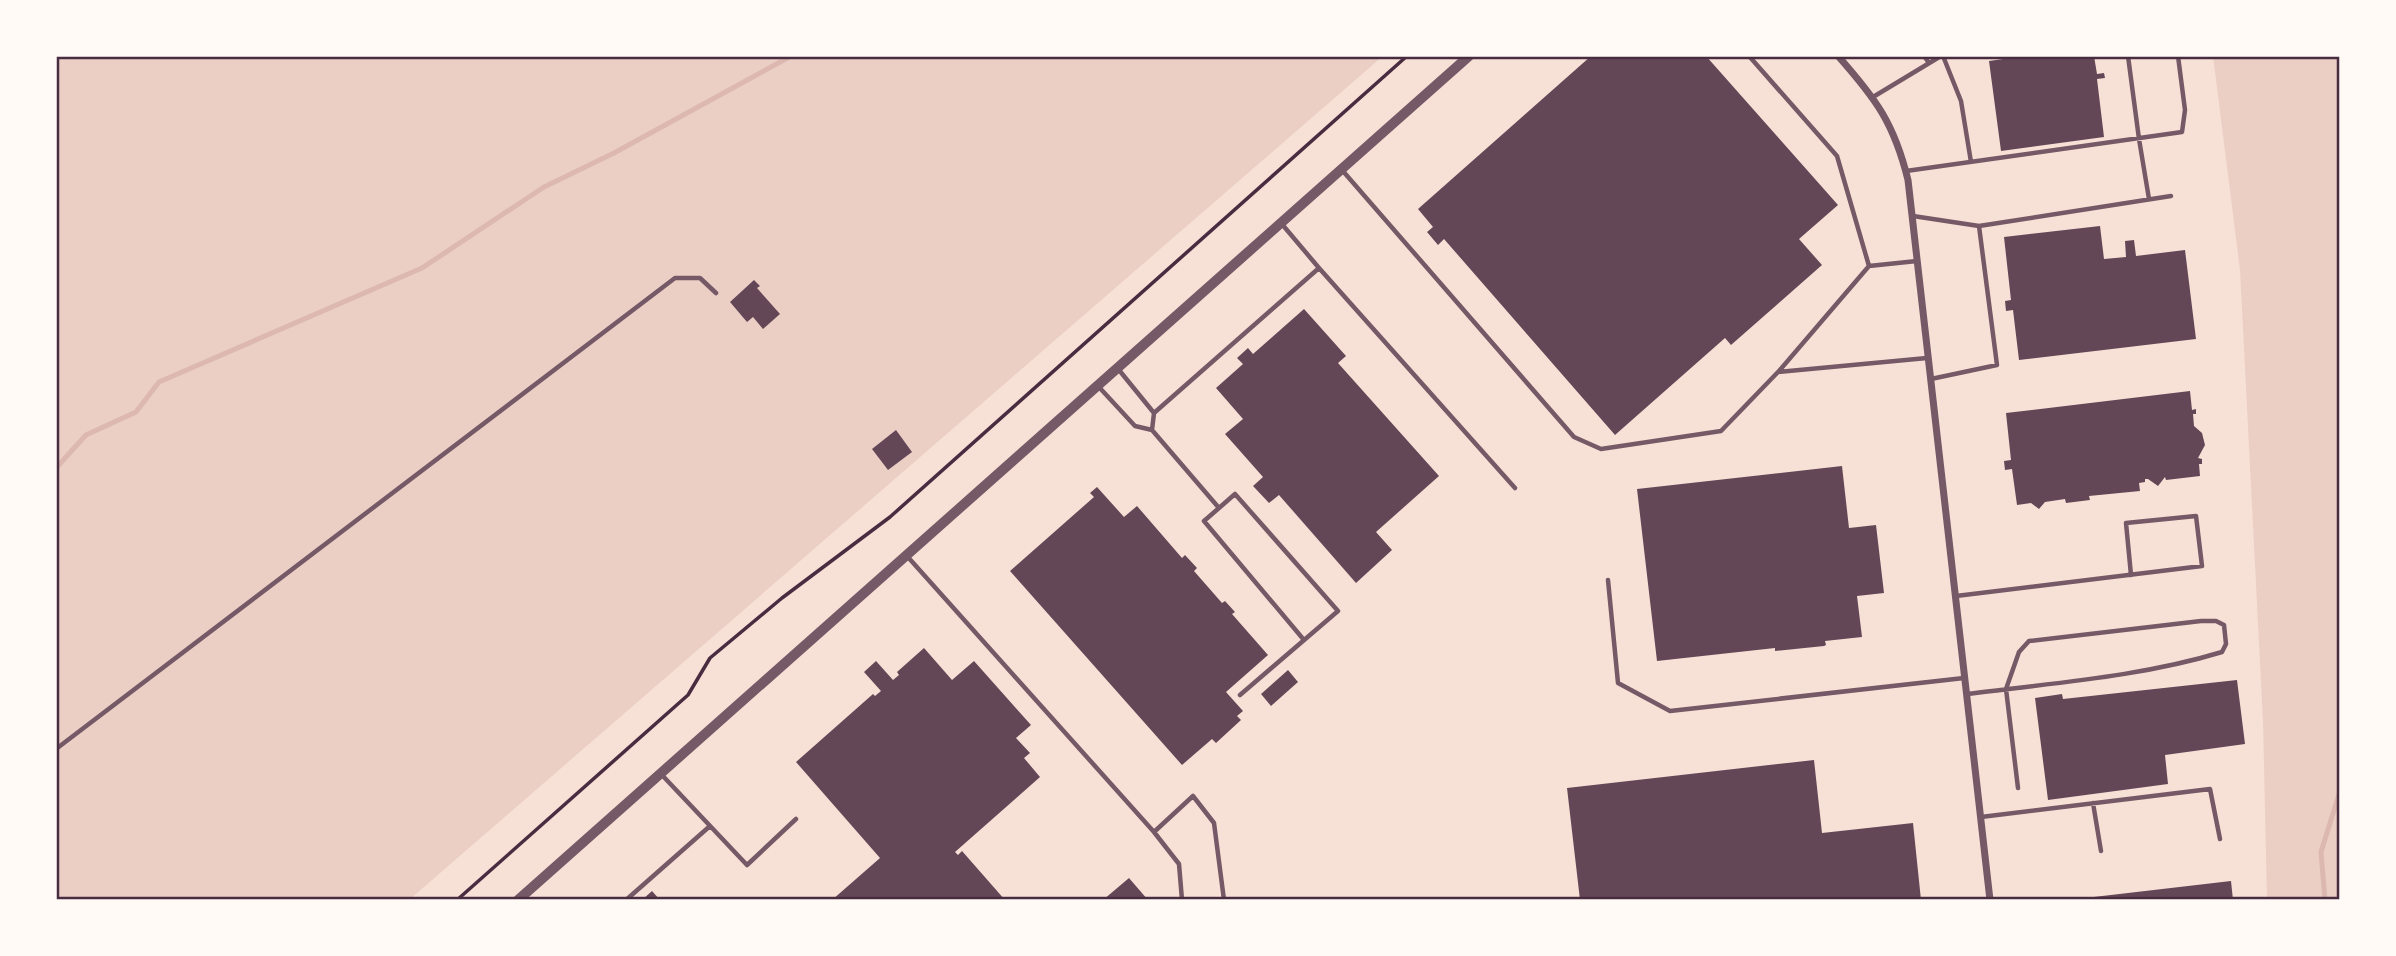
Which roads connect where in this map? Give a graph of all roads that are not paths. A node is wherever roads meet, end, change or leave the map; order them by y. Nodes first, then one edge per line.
1 (1469, 56) edge
2 (1749, 56) edge
3 (1838, 56) edge
4 (1924, 56) edge
5 (1942, 56) edge
6 (2128, 56) edge
7 (2178, 56) edge
8 (1929, 63) junction
9 (1872, 97) junction
10 (2138, 139) junction
11 (1971, 162) junction
12 (1341, 169) junction
13 (1906, 171) junction
14 (2171, 196) dead end
15 (2149, 199) junction
16 (1912, 216) junction
17 (1281, 223) junction
18 (1979, 226) junction
19 (1917, 261) junction
20 (1869, 266) junction
21 (1319, 268) junction
22 (716, 293) dead end
23 (1928, 358) junction
24 (1117, 368) junction
25 (1778, 372) junction
26 (1931, 379) junction
27 (1097, 386) junction
28 (1154, 413) junction
29 (1153, 430) junction
30 (1515, 488) dead end
31 (1219, 508) junction
32 (906, 556) junction
33 (2131, 575) junction
34 (1608, 580) dead end
35 (1956, 596) junction
36 (1304, 640) junction
37 (1965, 678) junction
38 (2006, 689) junction
39 (1967, 694) junction
40 (1240, 695) dead end
41 (56, 749) edge
42 (661, 773) junction
43 (2018, 788) dead end
44 (2093, 803) junction
45 (1981, 817) junction
46 (796, 819) dead end
47 (710, 826) junction
48 (1154, 832) junction
49 (2220, 839) dead end
50 (2101, 852) dead end
51 (518, 900) edge
52 (626, 900) edge
53 (1182, 900) edge
54 (1224, 900) edge
55 (1990, 900) edge

1 - 12 street
2 - 20 lane
3 - 9 street
4 - 8 lane
5 - 8 lane
5 - 11 lane
6 - 10 lane
7 - 10 lane
8 - 9 lane
9 - 13 street
10 - 11 lane
10 - 15 lane
11 - 13 lane
12 - 17 street
12 - 25 lane
13 - 16 street
14 - 15 lane
15 - 18 lane
16 - 18 lane
16 - 19 street
17 - 21 lane
17 - 24 street
18 - 26 lane
19 - 20 lane
19 - 23 street
20 - 25 lane
21 - 28 lane
21 - 30 lane
22 - 41 lane
23 - 25 lane
23 - 26 street
24 - 27 street
24 - 28 lane
26 - 35 street
27 - 29 lane
27 - 32 street
28 - 29 lane
29 - 31 lane
31 - 36 lane
31 - 36 lane
32 - 42 street
32 - 48 lane
33 - 33 lane
33 - 35 lane
34 - 37 lane
35 - 37 street
36 - 40 lane
37 - 39 street
38 - 38 lane
38 - 39 lane
38 - 43 lane
39 - 45 street
42 - 47 lane
42 - 51 street
44 - 45 lane
44 - 49 lane
44 - 50 lane
45 - 55 street
46 - 47 lane
47 - 52 lane
48 - 53 lane
48 - 54 lane

